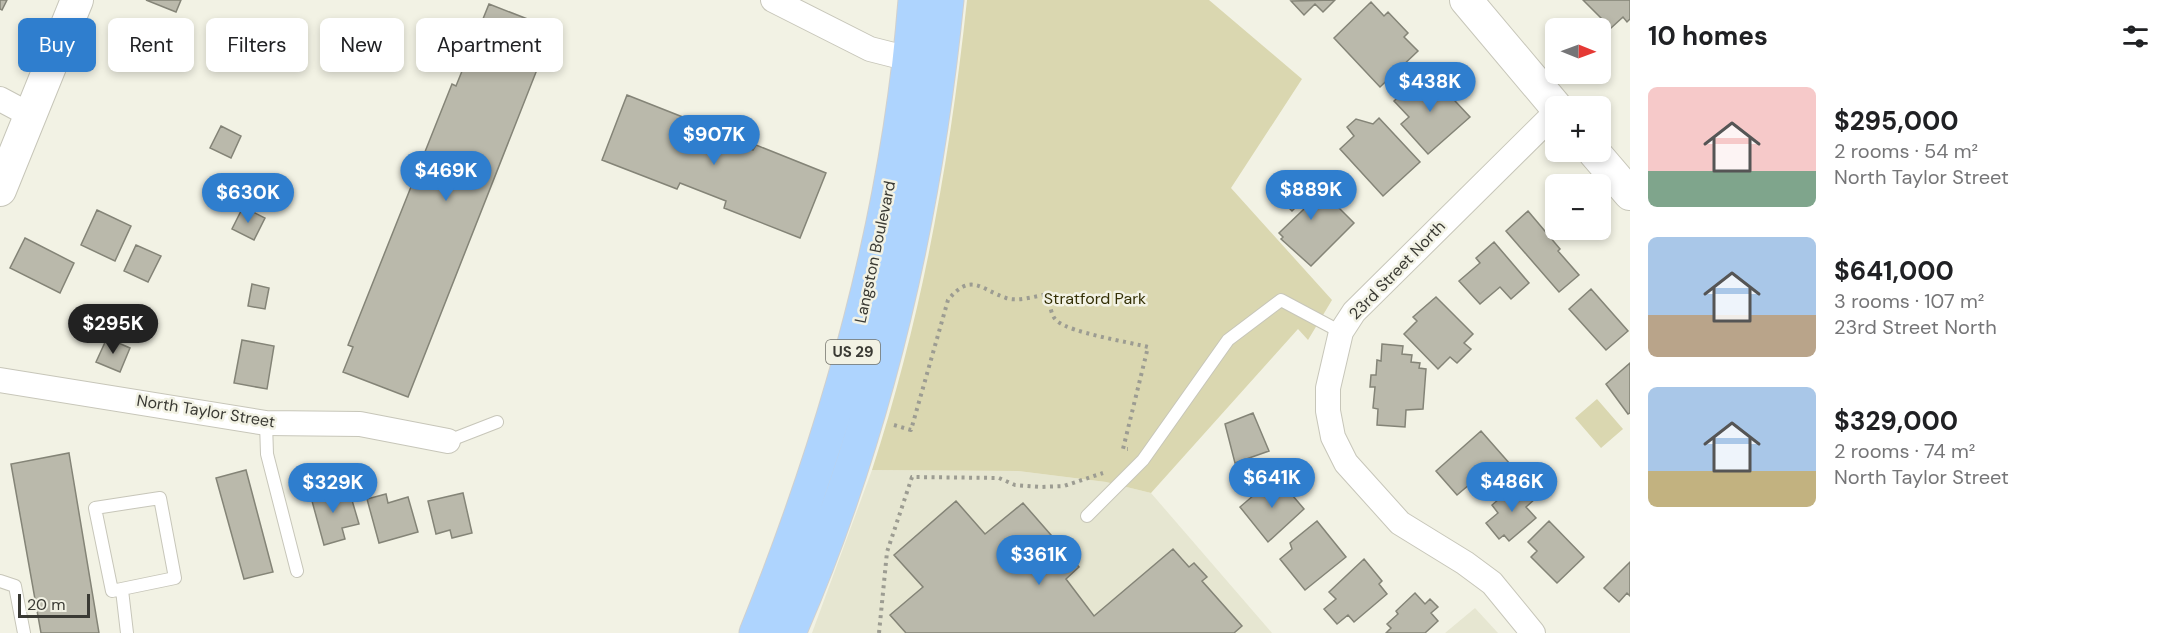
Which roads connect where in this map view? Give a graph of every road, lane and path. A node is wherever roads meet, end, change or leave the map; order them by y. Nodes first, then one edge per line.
1 (77, 0) edge
2 (773, 0) edge
3 (915, 0) edge
4 (947, 0) edge
5 (1466, 0) edge
6 (925, 63) junction
7 (1547, 96) edge
8 (0, 99) edge
9 (30, 115) junction
10 (1545, 123) edge
11 (1603, 162) edge
12 (1, 183) edge
13 (1630, 194) edge
14 (1341, 332) junction
15 (0, 380) edge
16 (497, 422) dead end
17 (266, 423) junction
18 (887, 423) dead end
19 (448, 441) joint
20 (1137, 450) dead end
21 (1107, 472) dead end
22 (1088, 516) dead end
23 (297, 571) dead end
24 (0, 581) edge
25 (122, 590) junction
26 (24, 633) edge
27 (127, 633) edge
28 (756, 633) edge
29 (789, 633) edge
30 (879, 633) edge
31 (1533, 633) edge

1 - 9 street
2 - 6 street
3 - 6 main road, Langston Boulevard / US 29
4 - 6 main road, Langston Boulevard / US 29
5 - 7 street
6 - 28 main road, Langston Boulevard / US 29
6 - 29 main road, Langston Boulevard / US 29
8 - 9 street
9 - 12 street
10 - 14 street, 23rd Street North
11 - 13 street
14 - 22 lane
14 - 31 street, 23rd Street North
15 - 17 street, North Taylor Street
16 - 19 lane
17 - 19 street, North Taylor Street
17 - 23 lane
18 - 20 path
21 - 30 path
24 - 26 lane
25 - 25 lane
25 - 27 lane

